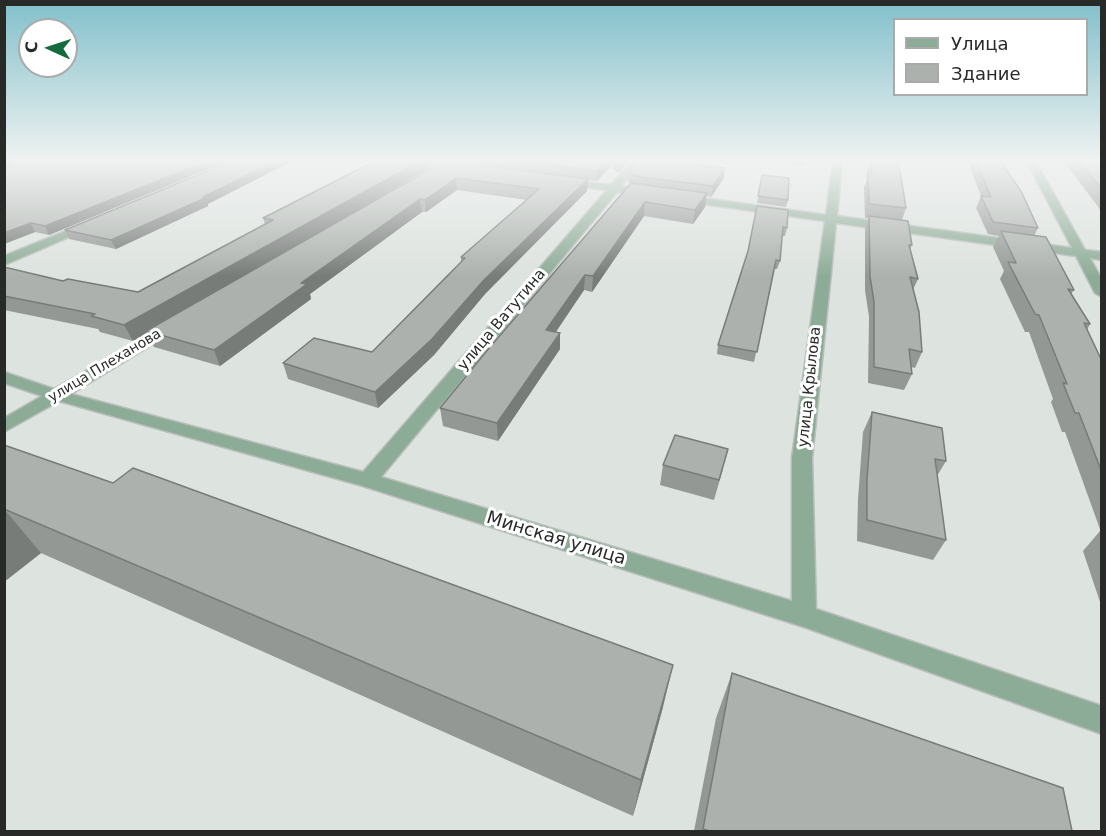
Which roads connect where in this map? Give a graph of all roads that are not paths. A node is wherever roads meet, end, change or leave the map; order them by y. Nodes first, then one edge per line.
1 (605, 199) edge
2 (686, 199) edge
3 (832, 199) edge
4 (1051, 199) edge
5 (102, 219) edge
6 (829, 219) junction
7 (1079, 253) junction
8 (1101, 256) edge
9 (4, 261) edge
10 (1101, 293) edge
11 (183, 320) edge
12 (4, 377) edge
13 (56, 395) junction
14 (4, 426) edge
15 (367, 480) junction
16 (804, 616) junction
17 (1101, 720) edge

1 - 15 street, улица Ватутина
2 - 6 street
3 - 6 street, улица Крылова
4 - 7 street
5 - 9 street
6 - 7 street
6 - 16 street, улица Крылова
7 - 8 street
7 - 10 street
11 - 13 street, улица Плеханова
12 - 13 street, Минская улица
13 - 14 street, улица Плеханова
13 - 15 street, Минская улица
15 - 16 street, Минская улица
16 - 17 street, Минская улица

